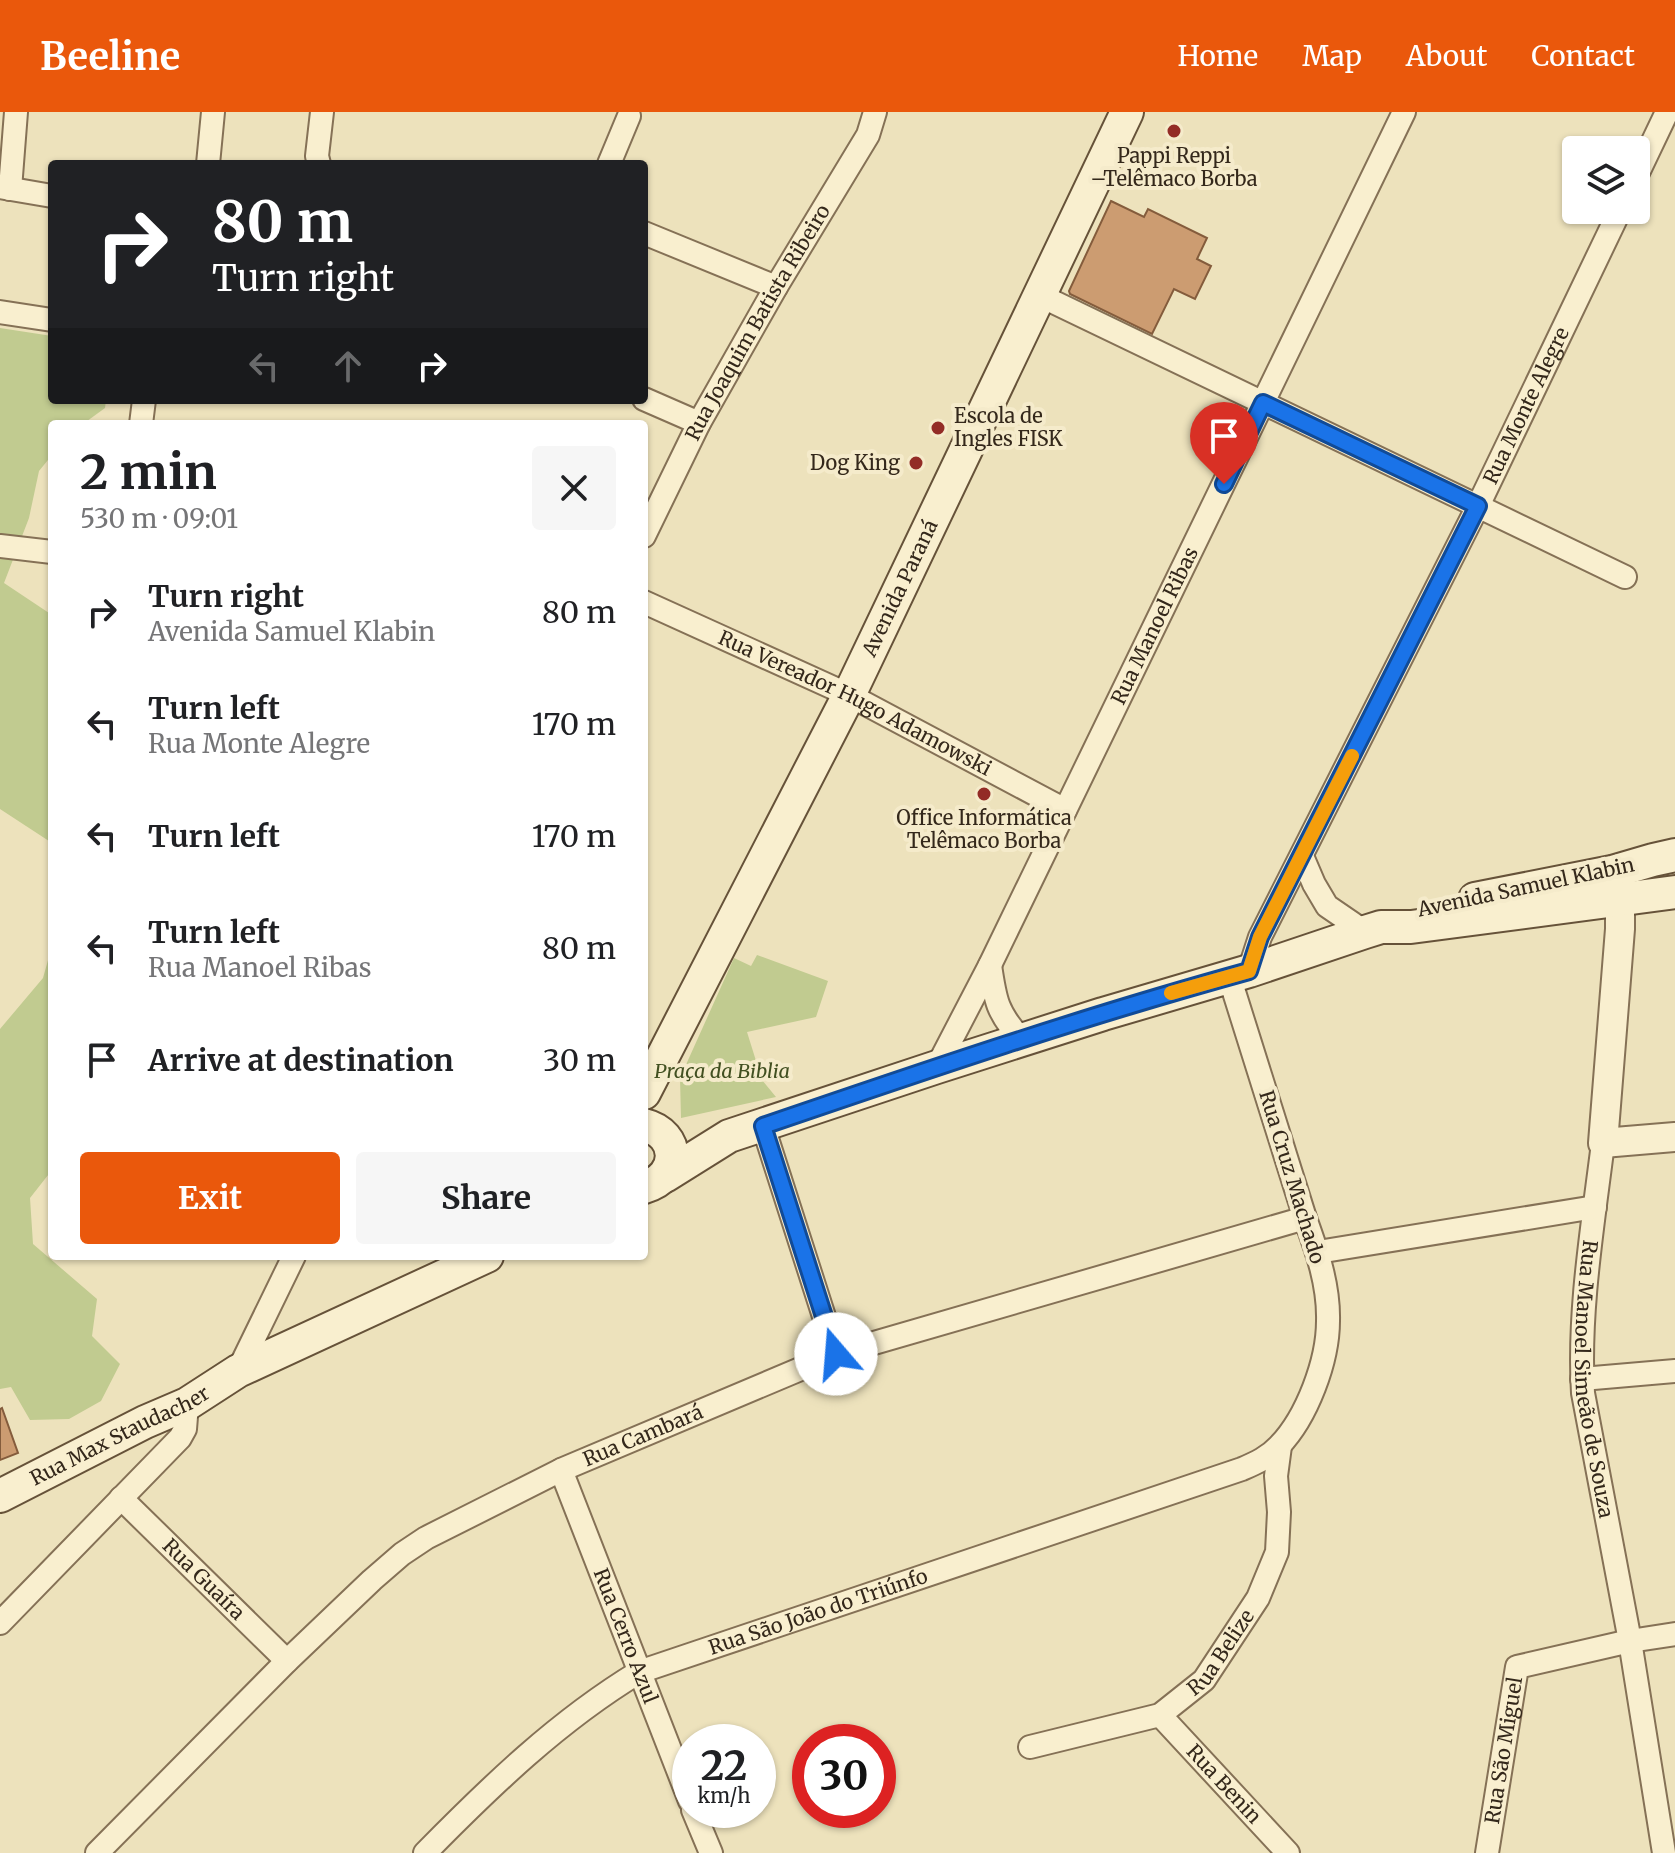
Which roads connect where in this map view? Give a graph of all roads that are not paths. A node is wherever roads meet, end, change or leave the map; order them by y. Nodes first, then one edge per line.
1 (16, 112) edge
2 (213, 112) edge
3 (322, 112) edge
4 (875, 112) edge
5 (1127, 112) edge
6 (1404, 112) edge
7 (1667, 112) edge
8 (629, 116) dead end
9 (1650, 148) edge
10 (208, 160) edge
11 (318, 160) edge
12 (611, 160) edge
13 (5, 188) edge
14 (48, 195) edge
15 (1613, 224) edge
16 (648, 235) edge
17 (776, 287) junction
18 (1039, 295) junction
19 (0, 312) edge
20 (48, 319) edge
21 (648, 401) edge
22 (1263, 403) junction
23 (699, 423) junction
24 (1478, 506) junction
25 (648, 528) edge
26 (0, 546) edge
27 (48, 552) edge
28 (1625, 577) dead end
29 (648, 604) edge
30 (849, 695) junction
31 (1065, 810) junction
32 (1675, 855) edge
33 (1302, 856) junction
34 (1616, 886) junction
35 (1675, 892) edge
36 (1373, 930) junction
37 (990, 965) junction
38 (1239, 973) junction
39 (1022, 1040) junction
40 (661, 1061) junction
41 (937, 1067) junction
42 (648, 1085) edge
43 (763, 1126) junction
44 (655, 1130) edge
45 (729, 1136) junction
46 (1675, 1137) edge
47 (1603, 1143) junction
48 (654, 1181) edge
49 (1595, 1207) junction
50 (1305, 1218) junction
51 (1318, 1252) junction
52 (292, 1260) edge
53 (478, 1260) edge
54 (836, 1354) junction
55 (238, 1371) junction
56 (1675, 1371) edge
57 (1582, 1379) junction
58 (187, 1404) junction
59 (1271, 1453) junction
60 (561, 1470) junction
61 (0, 1496) edge
62 (121, 1498) junction
63 (0, 1623) edge
64 (1675, 1634) edge
65 (1630, 1641) junction
66 (287, 1661) junction
67 (639, 1672) junction
68 (1160, 1715) junction
69 (1030, 1747) dead end
70 (672, 1755) edge
71 (701, 1828) edge
72 (97, 1853) edge
73 (425, 1853) edge
74 (711, 1853) edge
75 (1288, 1853) edge
76 (1487, 1853) edge
77 (1664, 1853) edge

1 - 13 street
2 - 10 street
3 - 11 street
4 - 17 street, Rua Joaquim Batista Ribeiro
5 - 18 main road, Avenida Paraná
6 - 22 street, Rua Manoel Ribas
7 - 9 street
8 - 12 street
13 - 14 street
15 - 24 street, Rua Monte Alegre
16 - 17 street
17 - 23 street, Rua Joaquim Batista Ribeiro
18 - 22 street
18 - 30 main road, Avenida Paraná
19 - 20 street
21 - 23 street
22 - 24 street
22 - 31 street, Rua Manoel Ribas
23 - 25 street, Rua Joaquim Batista Ribeiro
24 - 28 street
24 - 33 street, Rua Monte Alegre
26 - 27 street
29 - 30 street, Rua Vereador Hugo Adamowski
30 - 31 street, Rua Vereador Hugo Adamowski
30 - 40 main road, Avenida Paraná
31 - 37 street, Rua Manoel Ribas
32 - 34 main road, Avenida Samuel Klabin
33 - 36 street
33 - 38 street, Rua Monte Alegre
34 - 35 main road
34 - 36 main road, Avenida Samuel Klabin
34 - 47 street, Rua Manoel Simeão de Souza
36 - 38 main road, Avenida Samuel Klabin
37 - 39 street
37 - 41 street, Rua Manoel Ribas
38 - 39 main road, Avenida Samuel Klabin
38 - 50 street, Rua Cruz Machado
39 - 41 main road, Avenida Samuel Klabin
40 - 42 main road, Avenida Paraná
40 - 44 main road, Avenida Paraná
41 - 43 main road, Avenida Samuel Klabin
43 - 45 main road, Avenida Samuel Klabin
43 - 54 street
44 - 45 main road
44 - 48 main road, Avenida Paraná
45 - 48 main road, Avenida Samuel Klabin
46 - 47 street
47 - 49 street, Rua Manoel Simeão de Souza
49 - 51 street
49 - 57 street, Rua Manoel Simeão de Souza
50 - 51 street, Rua Cruz Machado
50 - 54 street, Rua Cambará
51 - 59 street, Rua Cruz Machado
52 - 55 street
53 - 55 main road
54 - 60 street, Rua Cambará
55 - 58 main road, Rua Max Staudacher
56 - 57 street
57 - 65 street, Rua Manoel Simeão de Souza
58 - 61 main road, Rua Max Staudacher
58 - 62 street
59 - 67 street, Rua São João do Triúnfo
59 - 68 street, Rua Belize
60 - 66 street, Rua Cambará
60 - 67 street, Rua Cerro Azul
62 - 63 street
62 - 66 street, Rua Guaíra
64 - 65 street
65 - 76 street, Rua São Miguel
65 - 77 street, Rua Manoel Simeão de Souza
66 - 72 street, Rua Cambará
67 - 70 street, Rua Cerro Azul
67 - 73 street, Rua São João do Triúnfo
68 - 69 street, Rua Belize
68 - 75 street, Rua Benin
71 - 74 street

